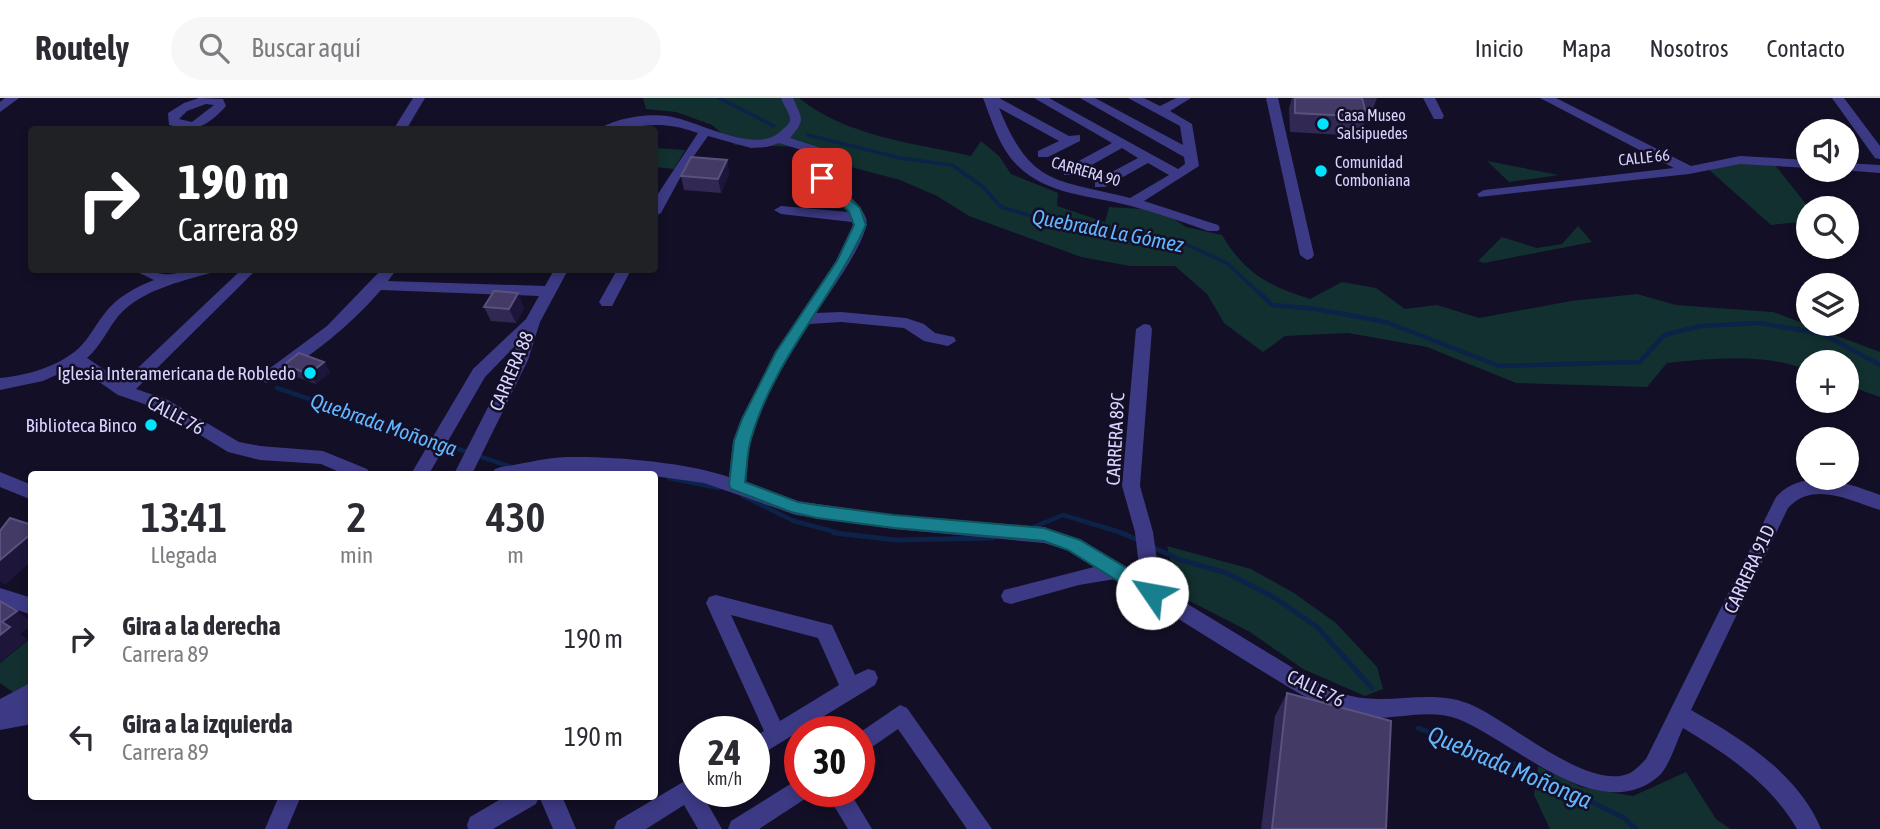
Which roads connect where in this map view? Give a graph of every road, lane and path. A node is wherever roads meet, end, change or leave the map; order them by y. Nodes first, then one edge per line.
1 (13, 98) edge
2 (419, 98) edge
3 (788, 98) edge
4 (990, 98) edge
5 (1040, 98) edge
6 (1086, 98) edge
7 (1134, 98) edge
8 (1185, 98) edge
9 (1272, 98) edge
10 (1429, 98) edge
11 (1546, 98) edge
12 (1838, 98) edge
13 (0, 108) edge
14 (1161, 111) junction
15 (1438, 116) dead end
16 (639, 125) edge
17 (402, 126) edge
18 (1093, 128) junction
19 (712, 134) junction
20 (784, 135) junction
21 (1068, 141) junction
22 (1122, 143) junction
23 (1043, 154) dead end
24 (1880, 155) edge
25 (1148, 158) junction
26 (1796, 163) edge
27 (1187, 166) junction
28 (1859, 168) edge
29 (1880, 169) edge
30 (1689, 170) junction
31 (1069, 172) dead end
32 (1100, 184) dead end
33 (1484, 194) dead end
34 (1133, 202) junction
35 (658, 206) edge
36 (781, 210) dead end
37 (859, 218) junction
38 (1213, 228) dead end
39 (1307, 255) dead end
40 (148, 273) edge
41 (194, 273) edge
42 (246, 273) edge
43 (387, 273) edge
44 (559, 273) edge
45 (622, 273) edge
46 (168, 280) junction
47 (377, 285) junction
48 (550, 290) junction
49 (607, 302) dead end
50 (804, 319) junction
51 (532, 322) junction
52 (1144, 329) dead end
53 (948, 341) dead end
54 (75, 358) junction
55 (266, 377) dead end
56 (0, 384) edge
57 (124, 390) junction
58 (354, 471) edge
59 (422, 471) edge
60 (464, 471) edge
61 (520, 471) edge
62 (658, 471) edge
63 (658, 471) edge
64 (0, 479) edge
65 (737, 485) junction
66 (28, 491) edge
67 (1872, 500) edge
68 (1118, 571) junction
69 (1152, 593) junction
70 (0, 596) edge
71 (1011, 596) dead end
72 (28, 606) edge
73 (28, 693) edge
74 (0, 710) edge
75 (28, 715) edge
76 (1680, 715) junction
77 (0, 720) edge
78 (875, 734) edge
79 (776, 735) junction
80 (770, 739) edge
81 (1645, 777) joint
82 (679, 795) edge
83 (784, 799) edge
84 (288, 800) edge
85 (521, 800) edge
86 (552, 800) edge
87 (700, 807) edge
88 (847, 807) edge
89 (478, 825) dead end
90 (276, 829) edge
91 (565, 829) edge
92 (625, 829) edge
93 (711, 829) edge
94 (738, 829) edge
95 (861, 829) edge
96 (981, 829) edge
97 (1810, 829) edge

1 - 13 street
2 - 17 street
3 - 20 street
4 - 21 street
4 - 34 street, CARRERA 90
5 - 18 street
6 - 27 street
7 - 14 street
8 - 14 street
9 - 39 street
10 - 15 street
11 - 30 street
12 - 24 street
14 - 27 street
16 - 19 street
18 - 21 street
18 - 22 street
19 - 20 street
19 - 35 street
20 - 37 street
21 - 23 street
22 - 25 street
22 - 31 street
25 - 27 street
25 - 32 street
26 - 30 street, CALLE 66
27 - 34 street
28 - 29 street
30 - 33 street, CALLE 66
34 - 38 street, CARRERA 90
36 - 37 street
37 - 50 street
40 - 46 street
41 - 46 street
42 - 57 street
43 - 47 street
44 - 48 street, CARRERA 88
45 - 49 street
46 - 54 street
47 - 48 street
47 - 55 street
48 - 51 street, CARRERA 88
50 - 53 street
50 - 65 street
51 - 59 street
51 - 60 street, CARRERA 88
52 - 69 street, CARRERA 89C
54 - 56 street
54 - 57 street, CALLE 76
57 - 58 street, CALLE 76
61 - 63 street, CALLE 76
62 - 65 street, CALLE 76
64 - 66 street
65 - 68 street, CALLE 76
67 - 76 street, CARRERA 91D
68 - 69 street, CALLE 76
68 - 71 street
69 - 81 street, CALLE 76
70 - 72 street
73 - 74 street
75 - 77 street
76 - 81 street, CARRERA 91D
76 - 97 street
78 - 96 street
79 - 79 street
79 - 80 street
82 - 92 street
83 - 94 street
84 - 90 street
85 - 89 street
86 - 91 street
87 - 93 street
88 - 95 street

